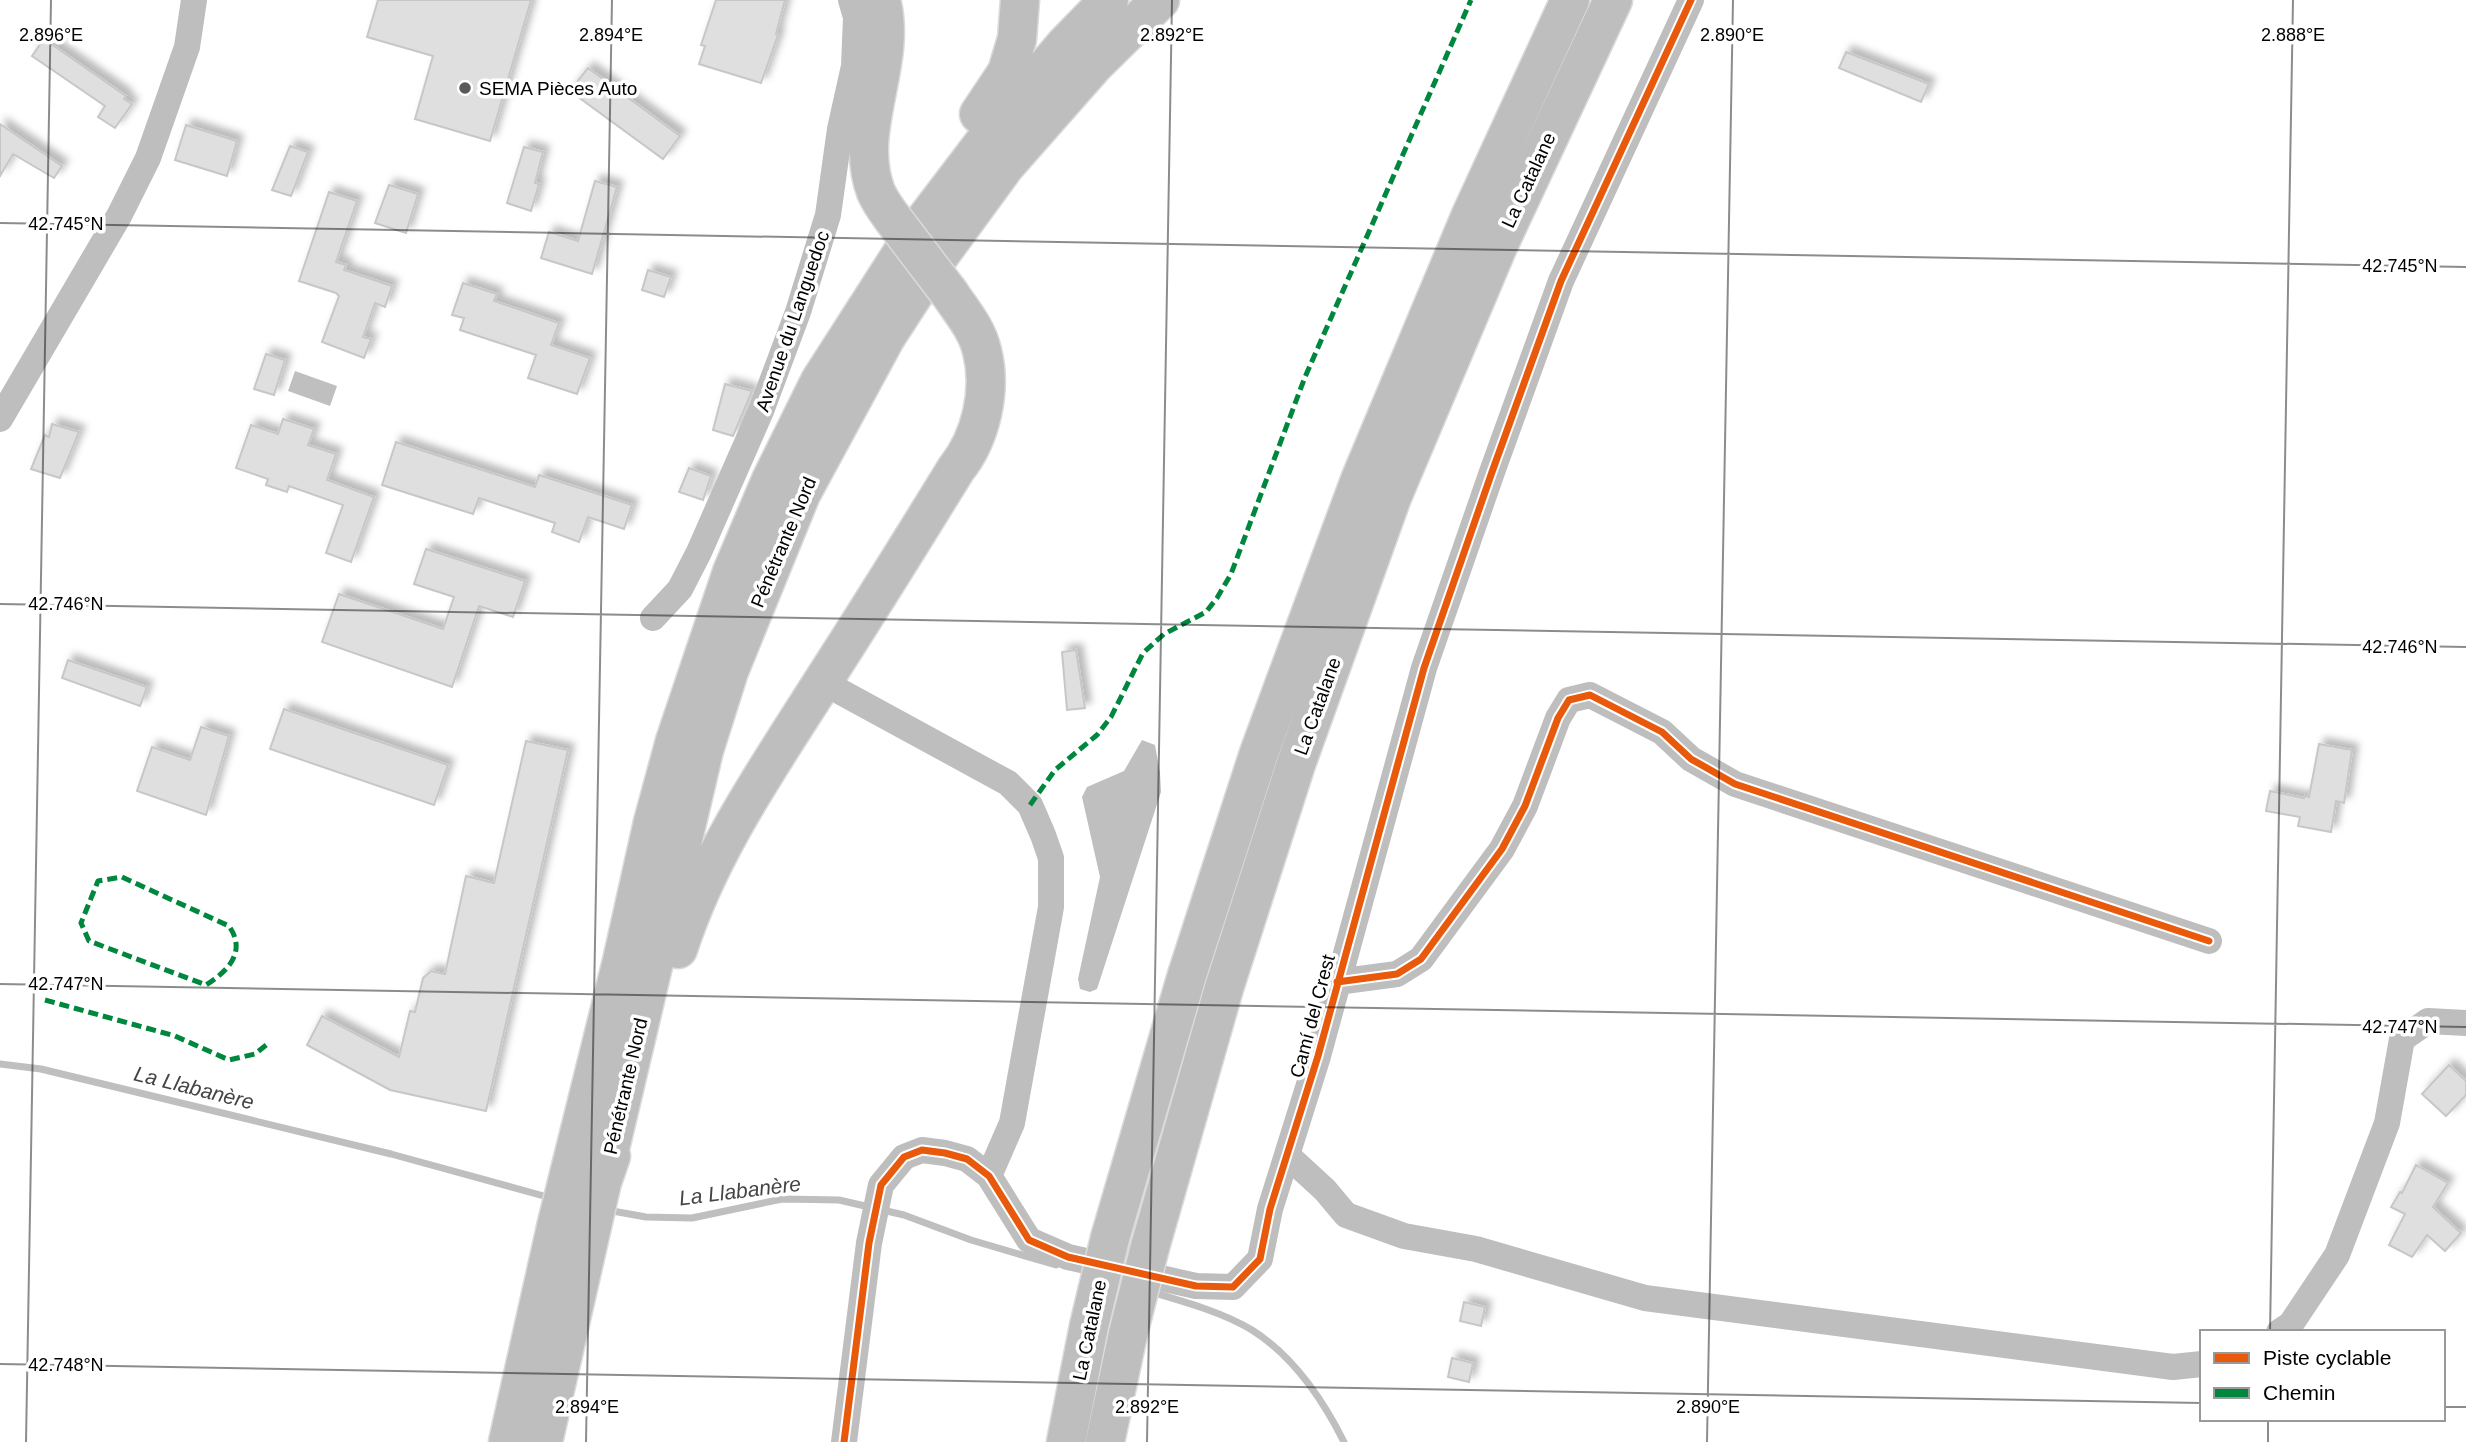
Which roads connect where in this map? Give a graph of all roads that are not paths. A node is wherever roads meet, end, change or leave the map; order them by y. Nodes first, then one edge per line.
1 (851, 0) edge
2 (1020, 0) edge
3 (1109, 0) edge
4 (1160, 0) edge
5 (1570, 0) edge
6 (1613, 0) edge
7 (1691, 0) edge
8 (191, 2) edge
9 (884, 14) edge
10 (820, 381) junction
11 (0, 419) edge
12 (653, 618) dead end
13 (841, 692) dead end
14 (2209, 941) dead end
15 (1337, 982) junction
16 (2466, 1023) edge
17 (1288, 1156) junction
18 (586, 1176) junction
19 (989, 1176) junction
20 (574, 1228) junction
21 (2282, 1330) edge
22 (1137, 1335) junction
23 (2200, 1364) edge
24 (508, 1442) edge
25 (543, 1442) edge
26 (844, 1442) edge
27 (1066, 1442) edge
28 (1105, 1442) edge
29 (1128, 1442) edge

1 - 12 street, Avenue du Languedoc
2 - 10 highway
3 - 10 highway, Pénétrante Nord
4 - 18 highway, Pénétrante Nord
5 - 27 highway, La Catalane, bridge
6 - 22 highway, La Catalane, bridge
7 - 15 street, Camí del Crest
8 - 11 street
9 - 18 highway, bridge
10 - 18 highway, Pénétrante Nord
13 - 19 street
14 - 15 street
15 - 17 street, Camí del Crest
16 - 21 street
17 - 19 street, Camí del Crest
17 - 23 street
18 - 20 highway
19 - 26 street
20 - 24 highway
20 - 25 highway
22 - 28 highway, La Catalane
22 - 29 highway

